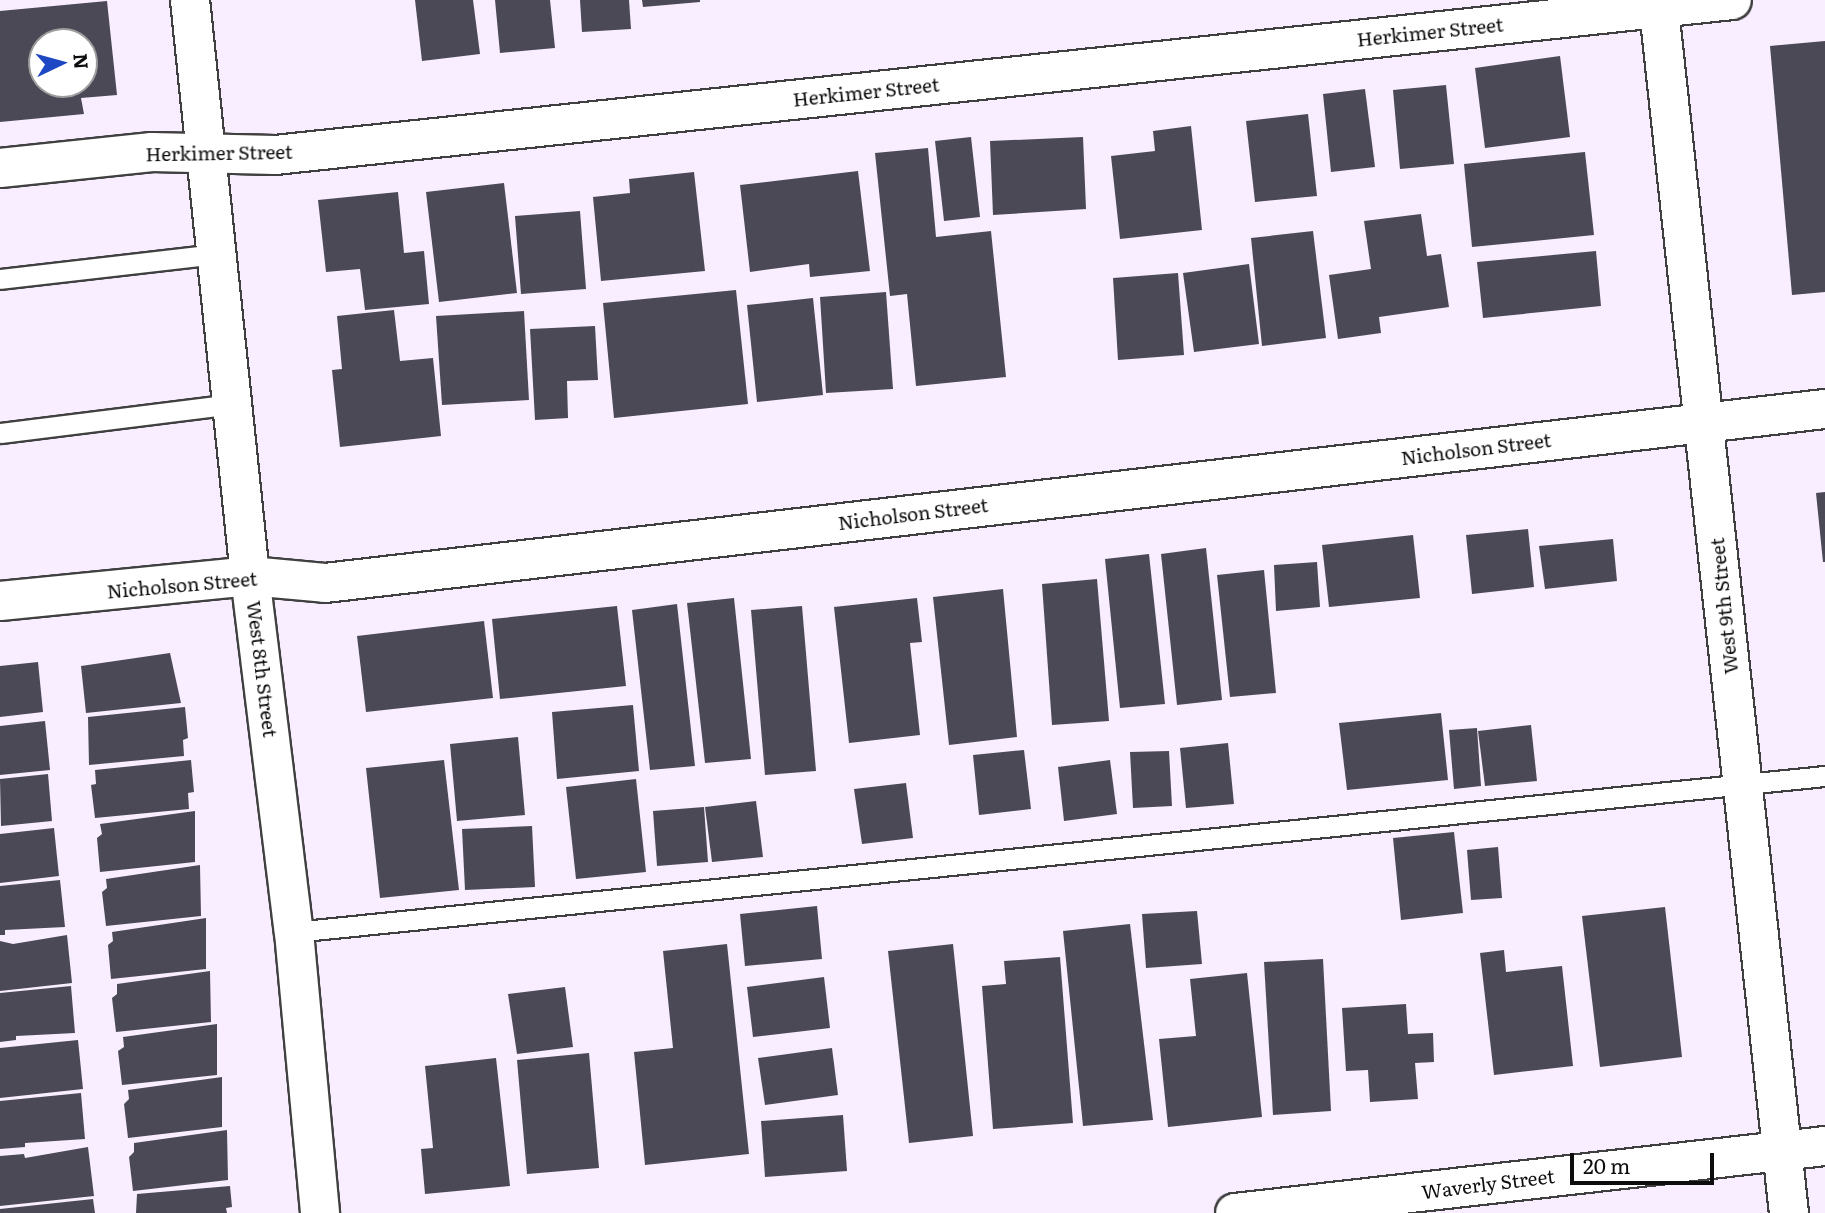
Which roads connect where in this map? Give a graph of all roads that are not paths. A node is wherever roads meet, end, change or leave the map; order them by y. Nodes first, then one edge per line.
1 (190, 0) edge
2 (1732, 0) edge
3 (1659, 4) edge
4 (206, 153) junction
5 (0, 168) edge
6 (216, 254) junction
7 (0, 279) edge
8 (233, 404) junction
9 (1825, 409) edge
10 (1704, 422) junction
11 (0, 433) edge
12 (250, 576) junction
13 (0, 601) edge
14 (1825, 776) edge
15 (1743, 785) junction
16 (294, 932) junction
17 (1825, 1146) edge
18 (1782, 1150) junction
19 (320, 1213) edge
20 (1235, 1213) edge
21 (1789, 1213) edge

1 - 4 street, West 8th Street
2 - 3 street, Herkimer Street
3 - 4 street, Herkimer Street
3 - 10 street, West 9th Street
4 - 5 street, Herkimer Street
4 - 6 street, West 8th Street
6 - 7 lane
6 - 8 street, West 8th Street
8 - 11 lane
8 - 12 street, West 8th Street
9 - 10 street, Nicholson Street
10 - 12 street, Nicholson Street
10 - 15 street, West 9th Street
12 - 13 street, Nicholson Street
12 - 16 street, West 8th Street
14 - 15 lane
15 - 16 lane
15 - 18 street, West 9th Street
16 - 19 street, West 8th Street
17 - 18 street, Waverly Street
18 - 20 street, Waverly Street
18 - 21 street, West 9th Street

